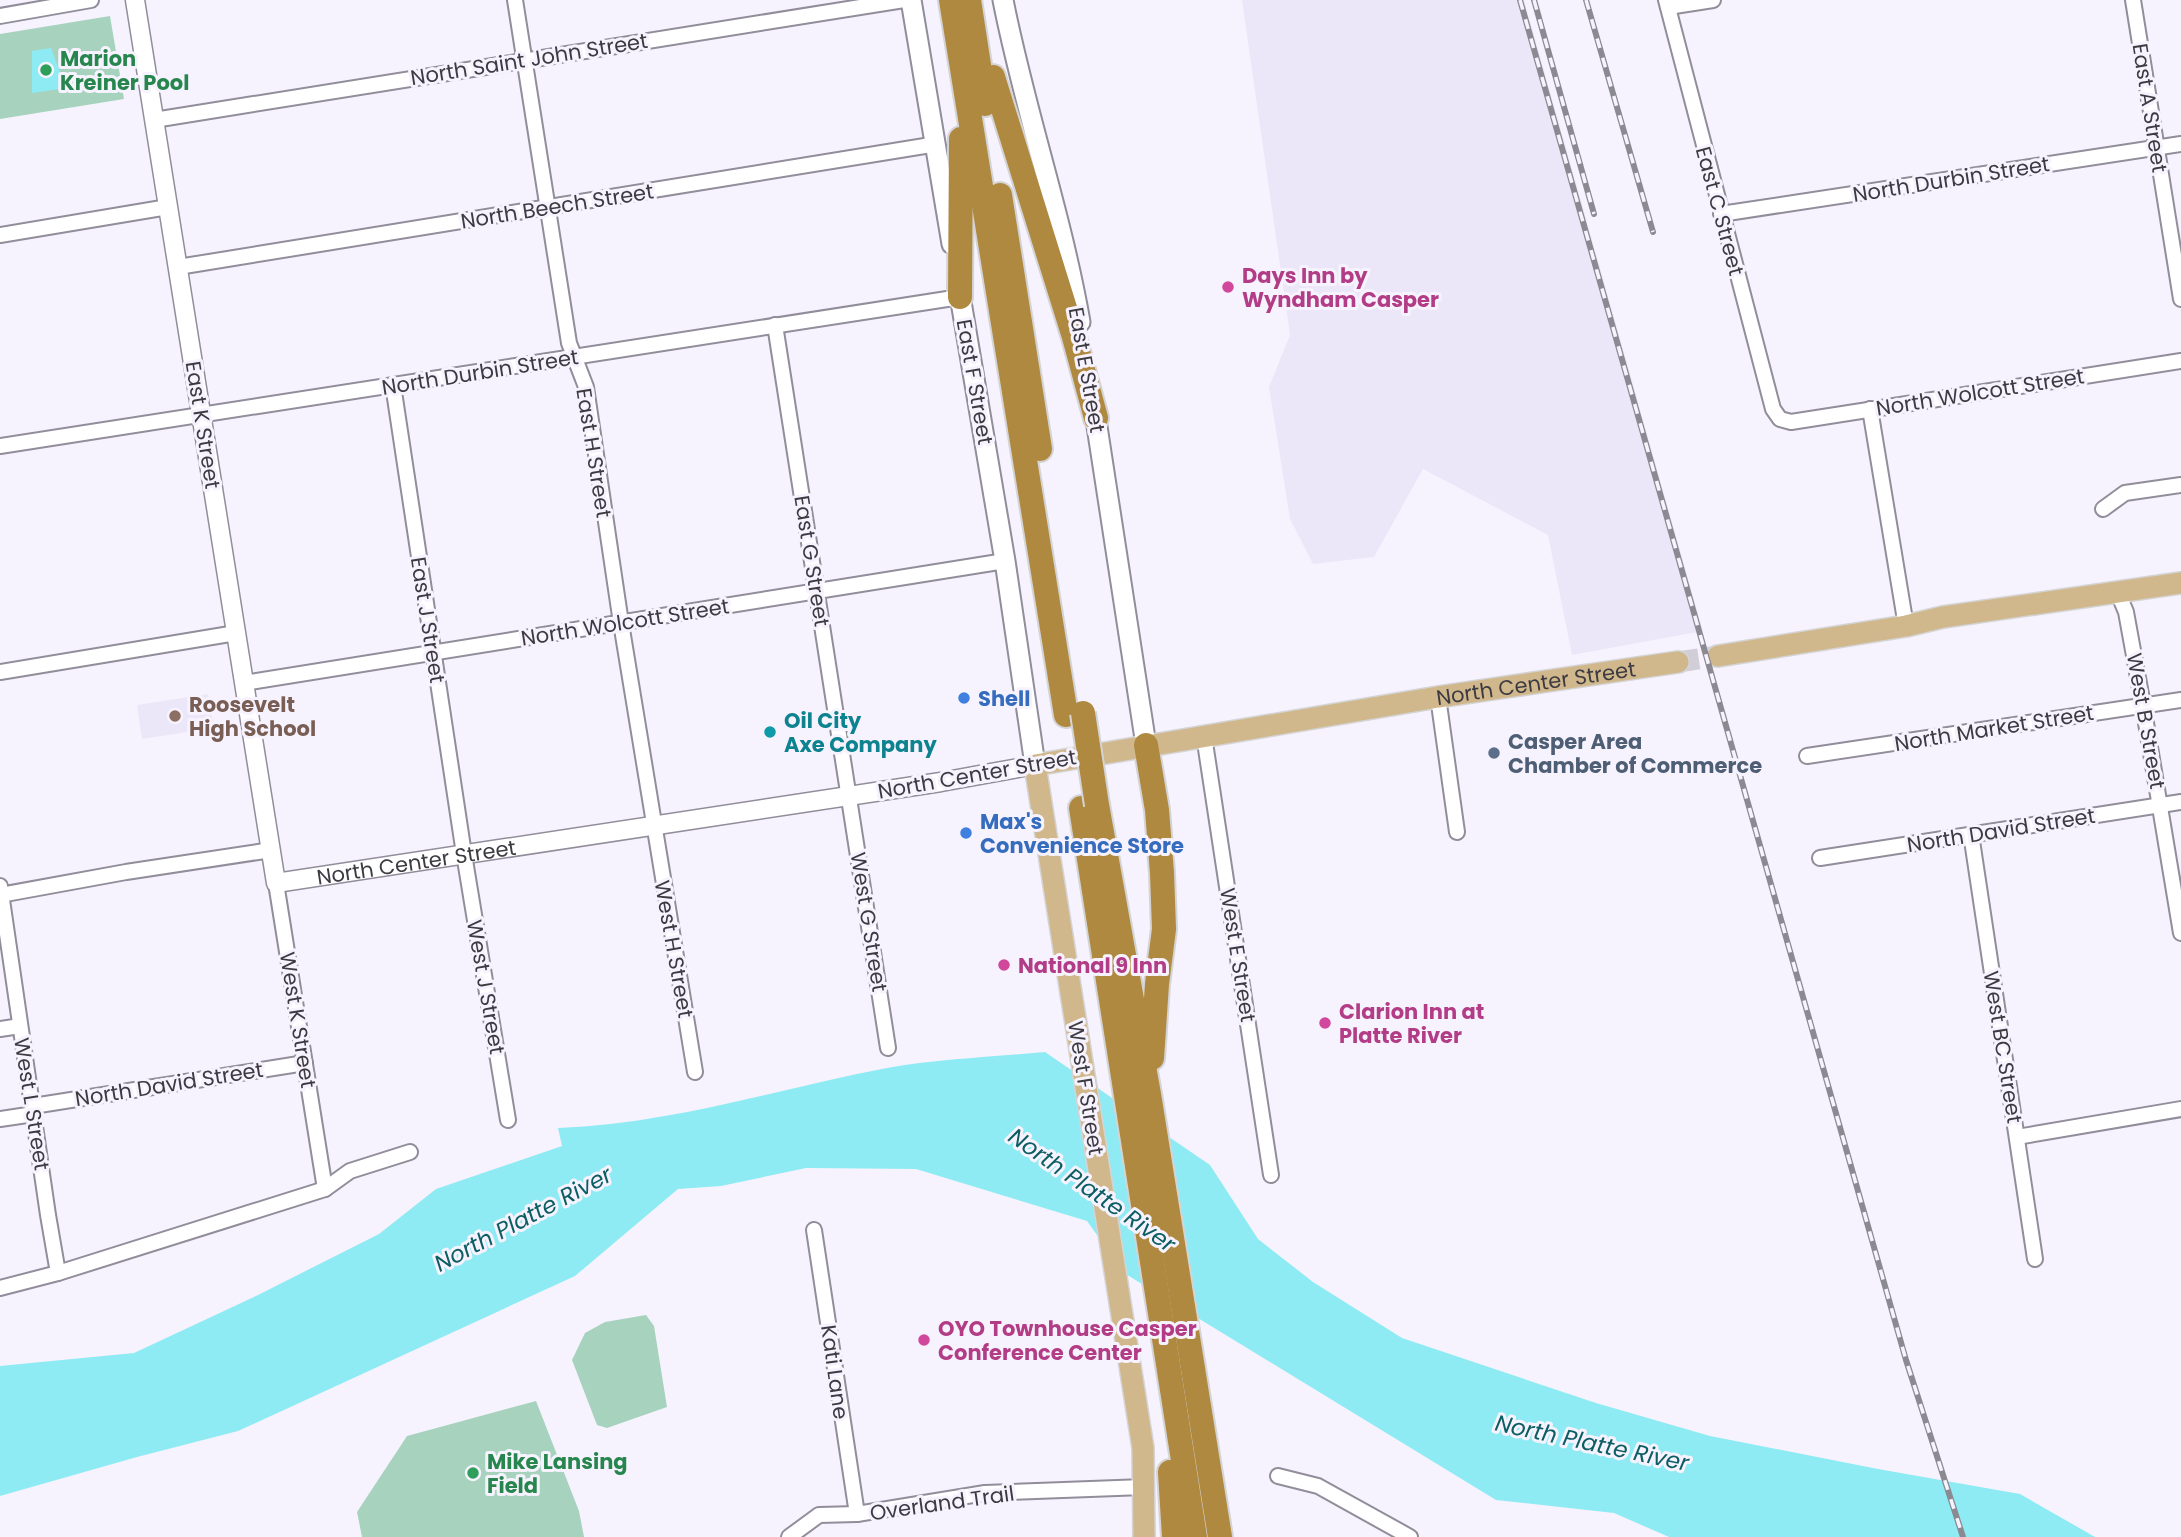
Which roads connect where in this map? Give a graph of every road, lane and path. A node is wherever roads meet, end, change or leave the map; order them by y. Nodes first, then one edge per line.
1 (91, 0) edge
2 (135, 0) edge
3 (515, 0) edge
4 (904, 0) edge
5 (911, 0) edge
6 (1003, 0) edge
7 (1713, 0) edge
8 (2133, 0) edge
9 (960, 1) edge
10 (1667, 4) edge
11 (0, 16) edge
12 (524, 59) junction
13 (154, 120) junction
14 (2181, 144) edge
15 (937, 145) junction
16 (2157, 148) junction
17 (168, 207) junction
18 (548, 208) junction
19 (1721, 214) junction
20 (0, 235) edge
21 (178, 267) junction
22 (960, 296) junction
23 (2181, 299) edge
24 (775, 326) junction
25 (575, 357) junction
26 (2181, 361) edge
27 (393, 385) junction
28 (1870, 409) junction
29 (201, 415) junction
30 (1096, 418) junction
31 (1780, 419) joint
32 (0, 446) edge
33 (2181, 485) edge
34 (2103, 509) dead end
35 (1005, 561) junction
36 (2181, 583) edge
37 (817, 592) junction
38 (2118, 593) junction
39 (621, 623) junction
40 (1906, 626) junction
41 (236, 634) junction
42 (433, 653) junction
43 (1718, 656) tunnel mouth
44 (1678, 662) tunnel mouth
45 (0, 672) edge
46 (244, 683) junction
47 (1438, 697) junction
48 (2181, 699) edge
49 (2143, 705) junction
50 (1204, 736) junction
51 (1146, 745) junction
52 (1807, 756) dead end
53 (1035, 765) junction
54 (850, 796) junction
55 (2181, 802) edge
56 (2161, 805) junction
57 (1089, 806) junction
58 (653, 825) junction
59 (1457, 832) dead end
60 (1971, 834) junction
61 (271, 850) junction
62 (464, 854) junction
63 (1820, 858) dead end
64 (276, 883) junction
65 (0, 892) edge
66 (2181, 933) edge
67 (5, 953) edge
68 (20, 1026) junction
69 (0, 1029) edge
70 (888, 1048) dead end
71 (305, 1063) junction
72 (695, 1072) dead end
73 (1149, 1094) junction
74 (2181, 1109) edge
75 (34, 1110) junction
76 (0, 1119) edge
77 (508, 1120) dead end
78 (2017, 1137) junction
79 (410, 1152) dead end
80 (1271, 1175) dead end
81 (325, 1189) junction
82 (814, 1230) dead end
83 (2035, 1259) dead end
84 (58, 1273) junction
85 (0, 1288) edge
86 (1164, 1349) junction
87 (1278, 1476) dead end
88 (1144, 1487) junction
89 (857, 1514) junction
90 (1217, 1529) edge
91 (789, 1537) edge
92 (1143, 1537) edge
93 (1174, 1537) edge
94 (1195, 1537) edge
95 (1410, 1537) edge

1 - 11 street
2 - 13 street, East K Street
3 - 12 street, East H Street
4 - 12 street, North Saint John Street
5 - 15 main road, East F Street
6 - 30 main road, East E Street
7 - 10 street
8 - 16 street, East A Street
9 - 22 highway
9 - 30 highway
9 - 57 highway, bridge
10 - 19 street, East C Street
12 - 13 street, North Saint John Street
12 - 18 street, East H Street
13 - 17 street, East K Street
14 - 16 street, North Durbin Street
15 - 18 street, North Beech Street
15 - 22 main road, East F Street
16 - 19 street, North Durbin Street
16 - 23 street, East A Street
17 - 20 street
17 - 21 street, East K Street
18 - 21 street, North Beech Street
18 - 25 street, East H Street
19 - 31 street, East C Street
21 - 29 street, East K Street
22 - 24 street, North Durbin Street
22 - 35 main road, East F Street
24 - 25 street, North Durbin Street
24 - 37 street, East G Street
25 - 27 street, North Durbin Street
25 - 39 street, East H Street
26 - 28 street, North Wolcott Street
27 - 29 street, North Durbin Street
27 - 42 street, East J Street
28 - 31 street, North Wolcott Street
28 - 40 street
29 - 32 street, North Durbin Street
29 - 41 street, East K Street
30 - 51 main road, East E Street
33 - 34 street
35 - 37 street, North Wolcott Street
35 - 53 main road, East F Street
36 - 38 main road
37 - 39 street, North Wolcott Street
37 - 54 street, East G Street
38 - 40 main road
38 - 49 street, West B Street
39 - 42 street, North Wolcott Street
39 - 58 street, East H Street
40 - 43 main road
41 - 45 street
41 - 46 street, East K Street
42 - 46 street, North Wolcott Street
42 - 62 street, East J Street
44 - 47 main road, North Center Street
46 - 61 street, East K Street
47 - 50 main road, North Center Street
47 - 59 street
48 - 49 street, North Market Street
49 - 52 street, North Market Street
49 - 56 street, West B Street
50 - 51 main road, North Center Street
50 - 80 street, West E Street
51 - 53 main road, North Center Street
51 - 73 highway
53 - 54 street, North Center Street
53 - 88 main road, West F Street
54 - 58 street, North Center Street
54 - 70 street, West G Street
55 - 56 street, North David Street
56 - 60 street, North David Street
56 - 66 street, West B Street
57 - 73 highway
57 - 86 highway
58 - 62 street, North Center Street
58 - 72 street, West H Street
60 - 63 street, North David Street
60 - 78 street, West BC Street
61 - 64 street, West K Street
61 - 65 street
62 - 64 street, North Center Street
62 - 77 street, West J Street
64 - 71 street, West K Street
65 - 67 street, West L Street
67 - 68 street, West L Street
68 - 69 street
68 - 75 street, West L Street
71 - 75 street, North David Street
71 - 81 street, West K Street
73 - 90 highway
74 - 78 street
75 - 76 street, North David Street
75 - 84 street, West L Street
78 - 83 street, West BC Street
79 - 81 street
81 - 84 street
82 - 89 street, Kati Lane
84 - 85 street
86 - 93 highway
86 - 94 highway
87 - 95 street
88 - 89 street, Overland Trail
88 - 92 main road, West F Street
89 - 91 street, Overland Trail

